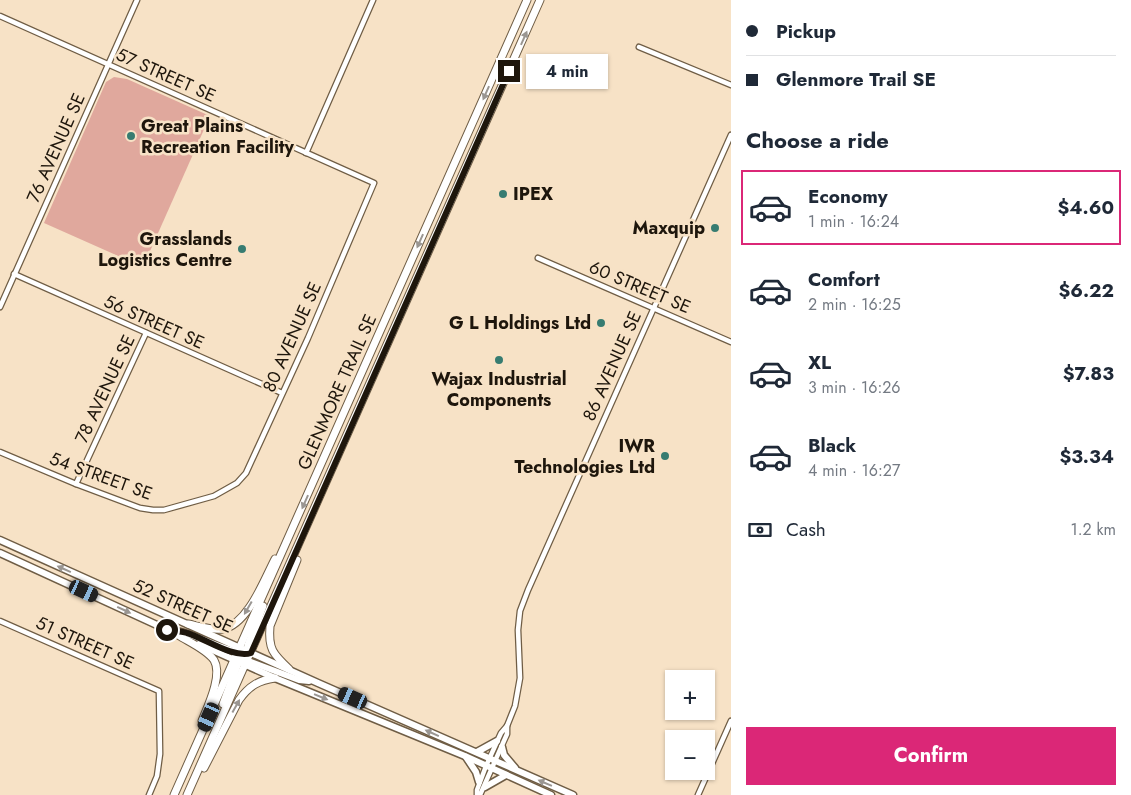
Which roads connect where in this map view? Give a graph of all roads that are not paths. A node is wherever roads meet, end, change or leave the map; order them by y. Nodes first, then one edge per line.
1 (138, 0) edge
2 (373, 0) edge
3 (523, 0) edge
4 (527, 0) edge
5 (540, 0) edge
6 (0, 16) edge
7 (509, 41) junction
8 (639, 47) dead end
9 (109, 64) junction
10 (731, 85) edge
11 (731, 135) edge
12 (306, 153) junction
13 (374, 184) joint
14 (538, 258) dead end
15 (14, 274) junction
16 (0, 307) edge
17 (653, 308) junction
18 (146, 333) junction
19 (731, 342) edge
20 (282, 393) junction
21 (0, 452) edge
22 (76, 484) junction
23 (223, 492) joint
24 (312, 514) junction
25 (290, 536) junction
26 (0, 540) edge
27 (0, 553) edge
28 (0, 621) edge
29 (188, 624) junction
30 (167, 630) junction
31 (178, 635) junction
32 (243, 656) junction
33 (289, 669) junction
34 (276, 678) junction
35 (318, 683) junction
36 (731, 721) edge
37 (500, 744) junction
38 (477, 752) junction
39 (465, 756) junction
40 (493, 760) junction
41 (489, 768) junction
42 (518, 771) junction
43 (506, 775) junction
44 (180, 784) junction
45 (482, 785) junction
46 (148, 795) edge
47 (174, 795) edge
48 (188, 795) edge
49 (478, 795) edge
50 (551, 795) edge
51 (573, 795) edge
52 (698, 795) edge

1 - 9 street, 76 AVENUE SE
2 - 12 street
3 - 7 main road
4 - 7 main road, GLENMORE TRAIL SE
24 -> 5 main road, GLENMORE TRAIL SE
6 - 9 street, 57 STREET SE
7 -> 25 main road, GLENMORE TRAIL SE
8 - 10 street
9 - 12 street, 57 STREET SE
9 - 15 street, 76 AVENUE SE
11 - 17 street, 86 AVENUE SE
12 - 13 street, 57 STREET SE
13 - 20 street, 80 AVENUE SE
14 - 17 street, 60 STREET SE
15 - 16 street, 76 AVENUE SE
15 - 18 street, 56 STREET SE
17 - 19 street, 60 STREET SE
17 - 37 street, 86 AVENUE SE
18 - 20 street, 56 STREET SE
18 - 22 street, 78 AVENUE SE
20 - 23 street, 80 AVENUE SE
21 - 22 street, 54 STREET SE
22 - 23 street, 54 STREET SE
24 - 32 main road, GLENMORE TRAIL SE
24 - 33 main road
25 -> 29 main road
25 - 32 main road, GLENMORE TRAIL SE
29 -> 26 main road, 52 STREET SE
27 -> 30 main road, 52 STREET SE
28 - 46 street, 51 STREET SE
29 - 32 main road, 52 STREET SE
30 - 31 main road, 52 STREET SE
30 - 32 main road
31 - 32 main road, 52 STREET SE
31 - 44 main road
32 - 33 main road, 52 STREET SE
32 - 34 main road, 52 STREET SE
32 - 35 main road
32 - 44 main road, GLENMORE TRAIL SE
32 - 48 main road, GLENMORE TRAIL SE
33 - 35 main road, 52 STREET SE
34 -> 39 main road, 52 STREET SE
48 -> 34 main road
38 -> 35 main road, 52 STREET SE
36 - 52 street
37 - 38 main road
37 - 40 street, 86 AVENUE SE
37 - 42 main road
38 - 40 main road, 52 STREET SE
39 - 41 main road, 52 STREET SE
39 - 45 main road
40 - 41 street, 86 AVENUE SE
40 - 42 main road, 52 STREET SE
41 - 43 main road, 52 STREET SE
41 - 45 street, 86 AVENUE SE
51 -> 42 main road, 52 STREET SE
43 - 45 main road
43 - 50 main road, 52 STREET SE
44 - 47 main road, GLENMORE TRAIL SE
45 - 49 street, 86 AVENUE SE

